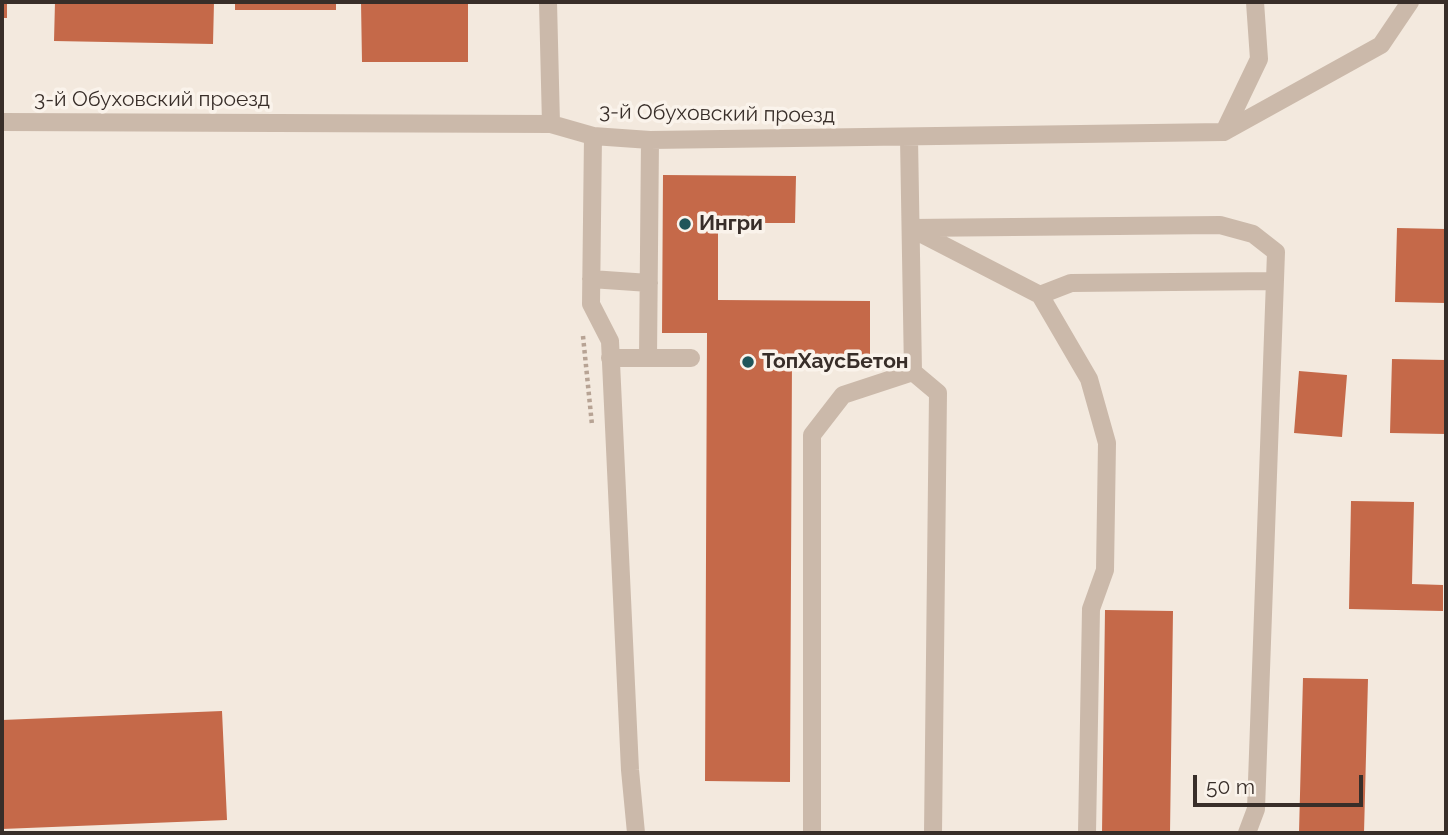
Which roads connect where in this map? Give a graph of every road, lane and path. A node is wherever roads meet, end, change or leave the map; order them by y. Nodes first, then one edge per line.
1 (548, 2) edge
2 (1255, 2) edge
3 (1410, 2) edge
4 (2, 122) edge
5 (551, 124) junction
6 (1224, 132) junction
7 (593, 136) junction
8 (909, 138) junction
9 (650, 140) junction
10 (911, 228) junction
11 (591, 279) junction
12 (1275, 281) junction
13 (649, 283) junction
14 (1040, 295) junction
15 (610, 358) junction
16 (648, 358) junction
17 (691, 358) dead end
18 (913, 372) junction
19 (636, 833) edge
20 (812, 833) edge
21 (933, 833) edge
22 (1087, 833) edge
23 (1247, 833) edge

1 - 5 street
2 - 6 street
3 - 6 street
4 - 5 street, 3-й Обуховский проезд
5 - 7 street, 3-й Обуховский проезд
6 - 8 street, 3-й Обуховский проезд
7 - 9 street, 3-й Обуховский проезд
7 - 11 street
8 - 9 street, 3-й Обуховский проезд
8 - 10 street
9 - 13 street
10 - 12 street
10 - 14 street
10 - 18 street
11 - 13 street
11 - 15 street
12 - 14 street
12 - 23 street
13 - 16 street
14 - 22 street
15 - 16 street
15 - 19 street
16 - 17 street
18 - 20 street
18 - 21 street

